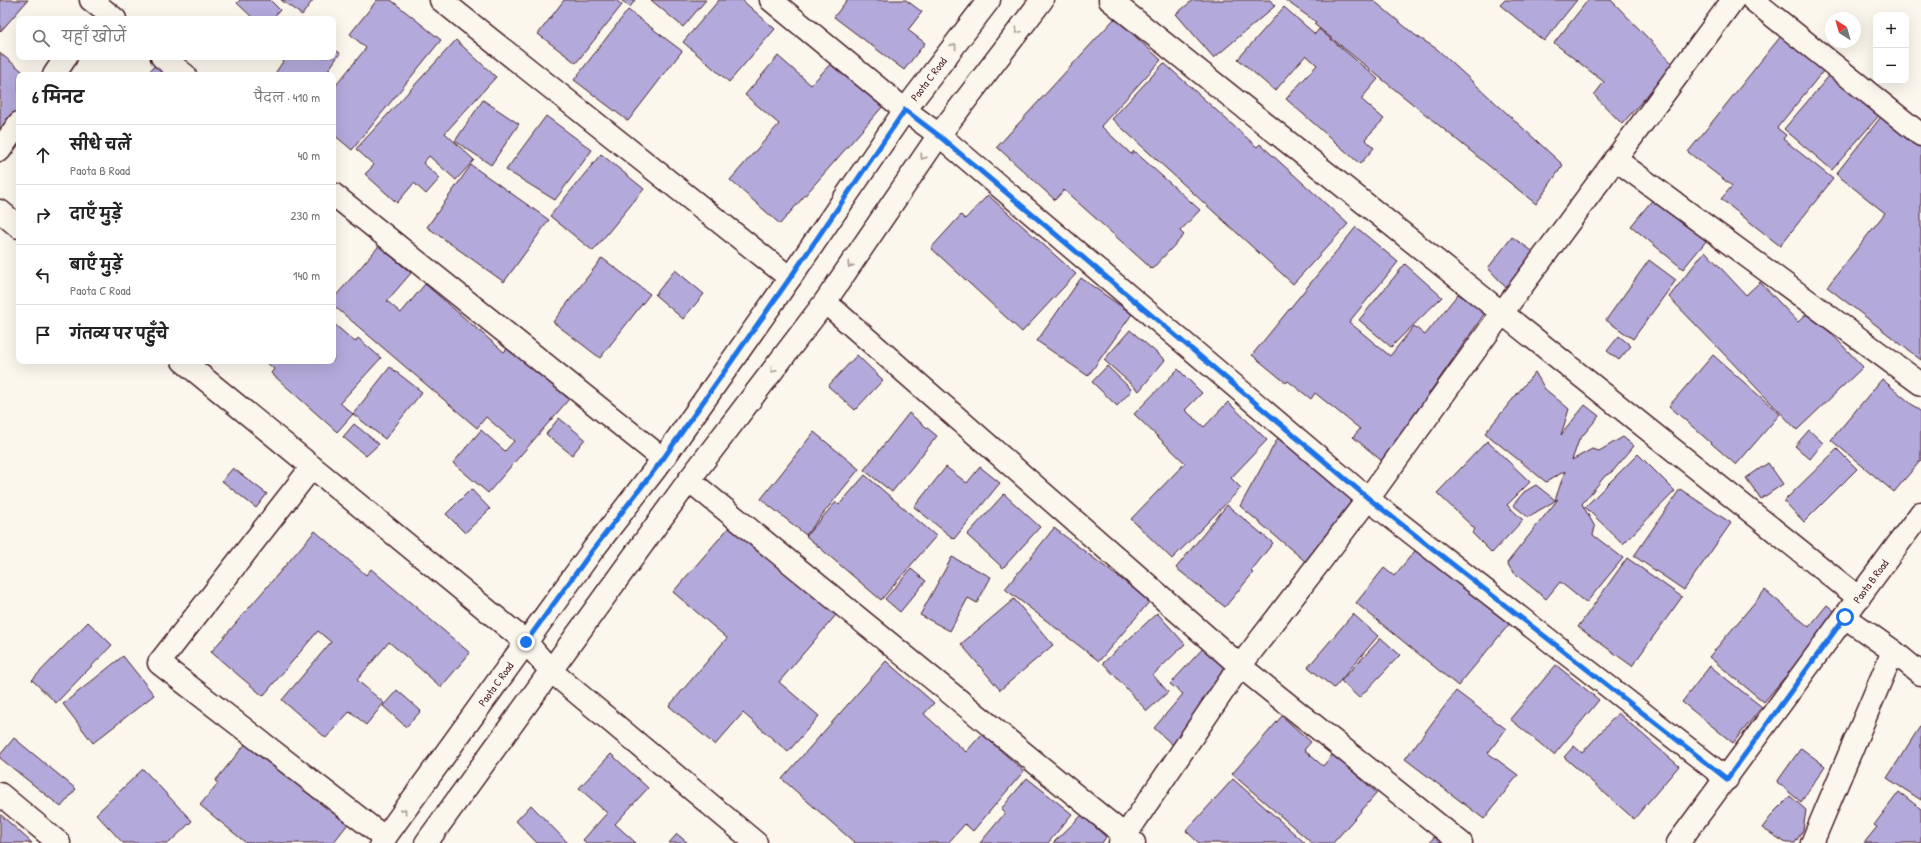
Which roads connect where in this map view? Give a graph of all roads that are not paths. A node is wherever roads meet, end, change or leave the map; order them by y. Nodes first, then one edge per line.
1 (441, 0) edge
2 (771, 0) edge
3 (989, 0) edge
4 (1042, 0) edge
5 (1110, 0) edge
6 (1732, 0) edge
7 (1753, 0) edge
8 (64, 60) edge
9 (166, 60) edge
10 (56, 72) edge
11 (181, 72) edge
12 (905, 110) junction
13 (16, 127) edge
14 (938, 135) junction
15 (1921, 135) edge
16 (0, 150) edge
17 (1615, 159) junction
18 (336, 196) edge
19 (0, 211) edge
20 (16, 224) edge
21 (790, 278) junction
22 (825, 302) junction
23 (1502, 313) junction
24 (187, 364) edge
25 (1921, 384) edge
26 (663, 459) junction
27 (312, 467) junction
28 (689, 480) junction
29 (1368, 498) junction
30 (1921, 512) edge
31 (1859, 598) junction
32 (1845, 617) junction
33 (526, 642) junction
34 (1893, 652) junction
35 (1240, 666) junction
36 (551, 671) junction
37 (1921, 674) edge
38 (1727, 779) junction
39 (0, 794) edge
40 (383, 840) edge
41 (1126, 840) edge
42 (59, 843) edge
43 (426, 843) edge
44 (756, 843) edge
45 (1461, 843) edge
46 (1678, 843) edge
47 (1812, 843) edge

1 - 21 street
2 - 12 street
12 -> 3 street, Paota C Road
4 -> 14 street
5 - 23 street
6 - 17 street
7 - 15 street
8 - 10 street
9 - 11 street
12 - 14 street
12 - 21 street, Paota C Road
13 - 16 street
14 -> 22 street
14 - 29 street
17 - 23 street
17 - 25 street
18 - 26 street
19 - 20 street
21 - 26 street, Paota C Road
22 -> 28 street
22 - 35 street
23 - 29 street
23 - 31 street
24 - 27 street
26 - 33 street, Paota C Road
27 - 33 street
27 - 40 street
28 - 36 street
28 - 41 street
29 - 35 street
29 - 38 street
30 - 31 street, Paota B Road
31 - 32 street, Paota B Road
32 - 34 street
32 - 38 street, Paota B Road
33 - 36 street
40 -> 33 street, Paota C Road
34 - 37 street
34 - 47 street
35 - 41 street
35 - 45 street
36 - 43 street
36 - 44 street
38 - 46 street, Paota B Road
39 - 42 street

